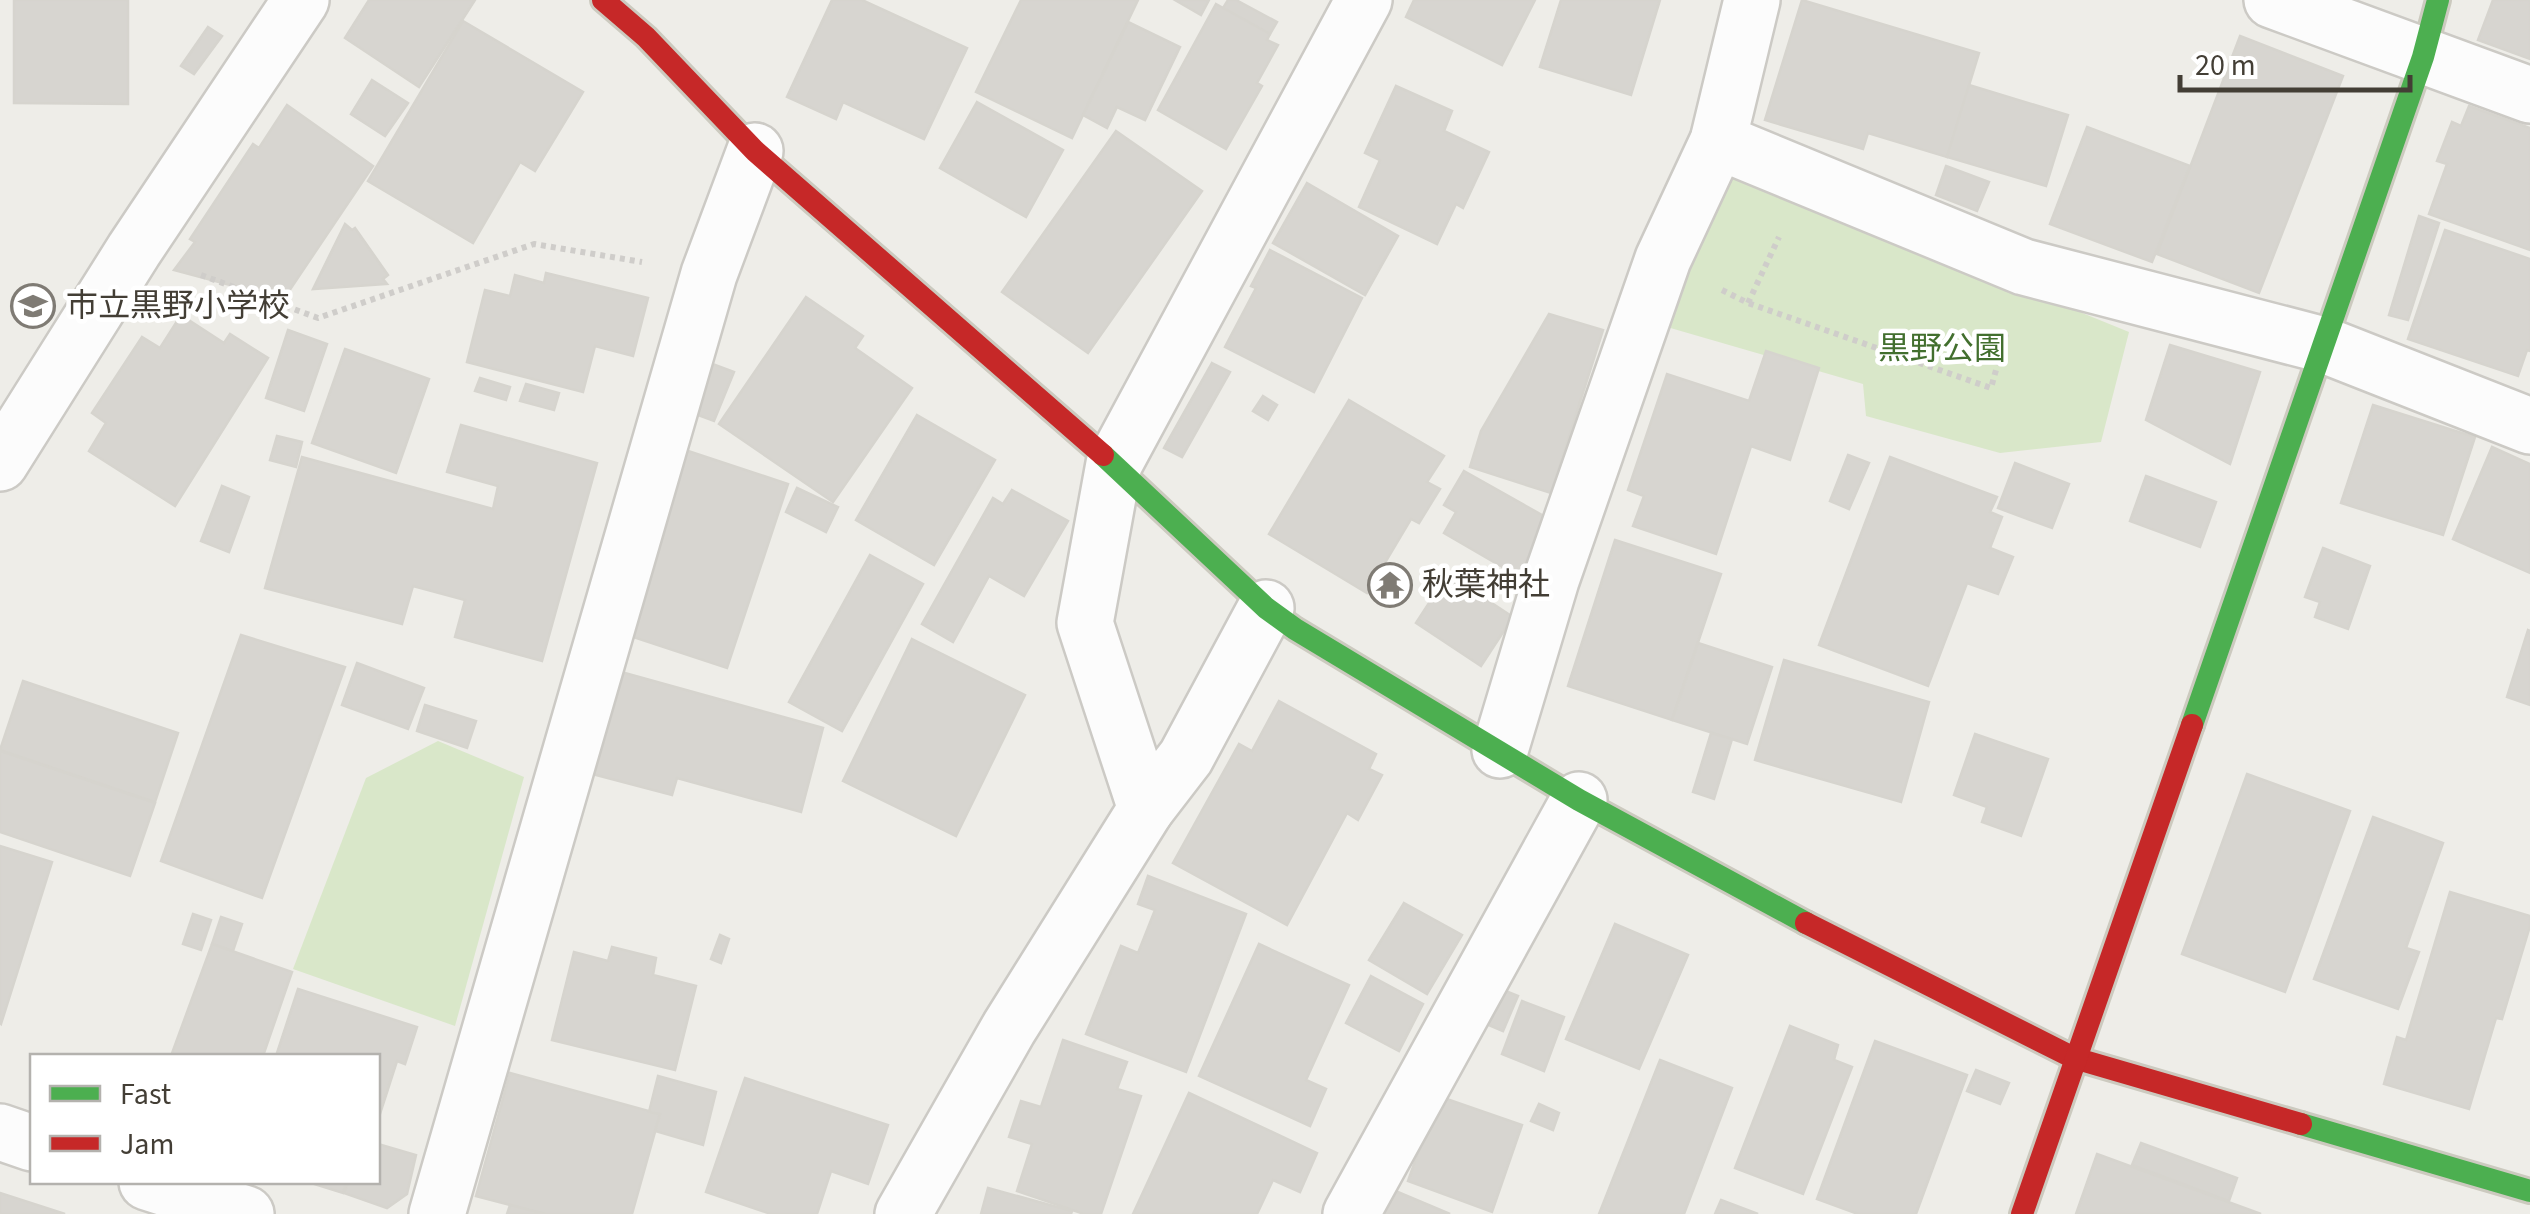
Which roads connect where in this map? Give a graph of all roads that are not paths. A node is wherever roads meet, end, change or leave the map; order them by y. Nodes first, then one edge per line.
1 (301, 0) edge
2 (603, 0) edge
3 (1364, 0) edge
4 (1752, 0) edge
5 (2272, 0) edge
6 (2438, 0) edge
7 (2423, 56) junction
8 (2530, 95) edge
9 (1718, 142) junction
10 (754, 151) junction
11 (2324, 345) junction
12 (2530, 426) edge
13 (0, 463) edge
14 (1114, 464) junction
15 (1266, 608) junction
16 (1500, 750) junction
17 (1579, 800) junction
18 (1146, 809) junction
19 (2074, 1058) junction
20 (0, 1132) edge
21 (30, 1142) edge
22 (153, 1184) edge
23 (2530, 1191) edge
24 (246, 1214) edge
25 (438, 1214) edge
26 (904, 1214) edge
27 (1351, 1214) edge
28 (2022, 1214) edge

1 - 13 street
2 - 10 street
3 - 14 street
4 - 9 street
5 - 7 street
6 - 7 street
7 - 8 street
7 - 11 street
9 - 11 street
9 - 16 street
10 - 14 street
10 - 25 street
11 - 12 street
11 - 19 street
14 - 15 street
14 - 18 street
15 - 16 street
15 - 18 street
16 - 17 street
17 - 19 street
17 - 27 street
18 - 26 street
19 - 23 street
19 - 28 street
20 - 21 street
22 - 24 street

